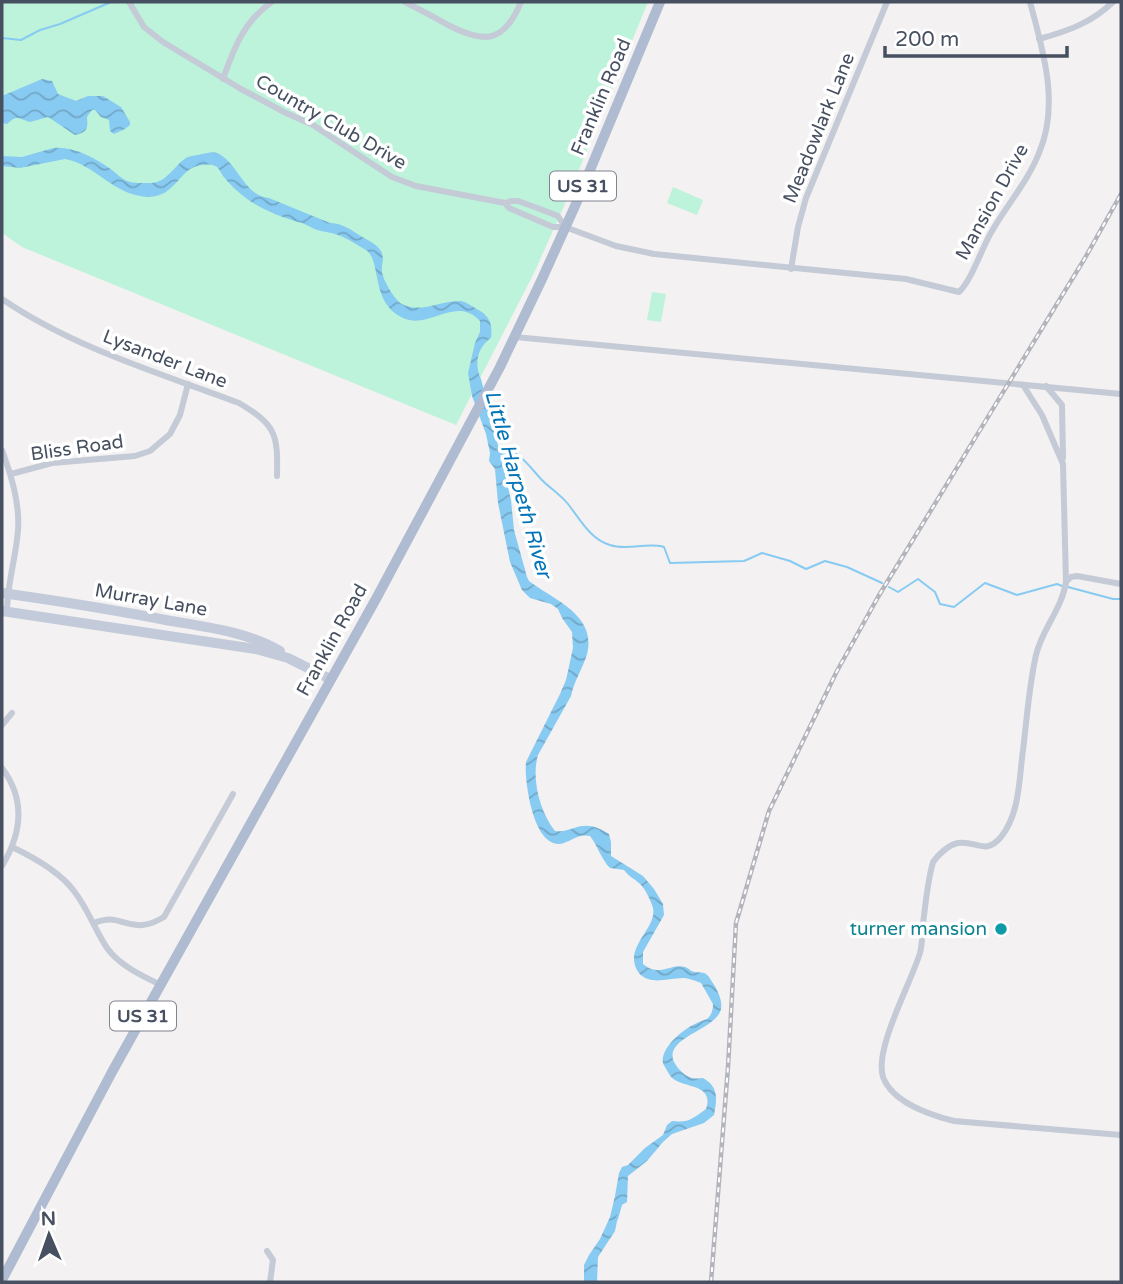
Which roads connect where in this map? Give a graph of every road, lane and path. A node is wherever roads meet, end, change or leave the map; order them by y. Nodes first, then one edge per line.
1 (129, 2) edge
2 (272, 2) edge
3 (405, 2) edge
4 (521, 2) edge
5 (660, 2) edge
6 (887, 2) edge
7 (1030, 2) edge
8 (1113, 2) edge
9 (1039, 39) junction
10 (223, 79) junction
11 (505, 203) junction
12 (565, 227) junction
13 (791, 269) junction
14 (959, 292) joint
15 (2, 299) edge
16 (514, 337) junction
17 (188, 384) junction
18 (1023, 385) junction
19 (1046, 386) junction
20 (1121, 394) edge
21 (2, 450) edge
22 (1063, 464) junction
23 (11, 474) junction
24 (277, 476) dead end
25 (1066, 582) junction
26 (1121, 584) edge
27 (4, 593) edge
28 (5, 612) edge
29 (288, 658) junction
30 (330, 679) junction
31 (12, 713) dead end
32 (2, 725) edge
33 (2, 768) edge
34 (233, 794) dead end
35 (12, 847) junction
36 (2, 866) edge
37 (94, 923) junction
38 (161, 985) junction
39 (1121, 1135) edge
40 (267, 1251) dead end
41 (2, 1280) edge
42 (270, 1282) edge

1 - 10 street, Country Club Drive
2 - 10 street
3 - 4 street
5 - 12 main road, Franklin Road / US 31
6 - 13 street, Meadowlark Lane
7 - 9 street, Mansion Drive
8 - 9 street
9 - 14 street, Mansion Drive
10 - 11 street, Country Club Drive
11 - 12 street, Country Club Drive
11 - 12 street, Country Club Drive
12 - 13 street, Country Club Drive
12 - 16 main road, Franklin Road / US 31
13 - 14 street, Country Club Drive
15 - 17 street, Lysander Lane
16 - 18 street
16 - 30 main road, Franklin Road / US 31
17 - 23 street, Bliss Road
17 - 24 street, Lysander Lane
18 - 19 street
18 - 22 street
19 - 20 street
19 - 22 street
21 - 23 street
22 - 25 street
23 - 27 street
25 - 26 street
25 - 39 street
27 - 28 street
27 - 29 main road, Murray Lane
28 - 29 main road, Murray Lane
29 - 30 main road, Murray Lane
30 - 38 main road, Franklin Road / US 31
31 - 32 street
33 - 35 street
34 - 37 street
35 - 36 street
35 - 37 street
37 - 38 street
38 - 41 main road, Franklin Road / US 31
40 - 42 street

